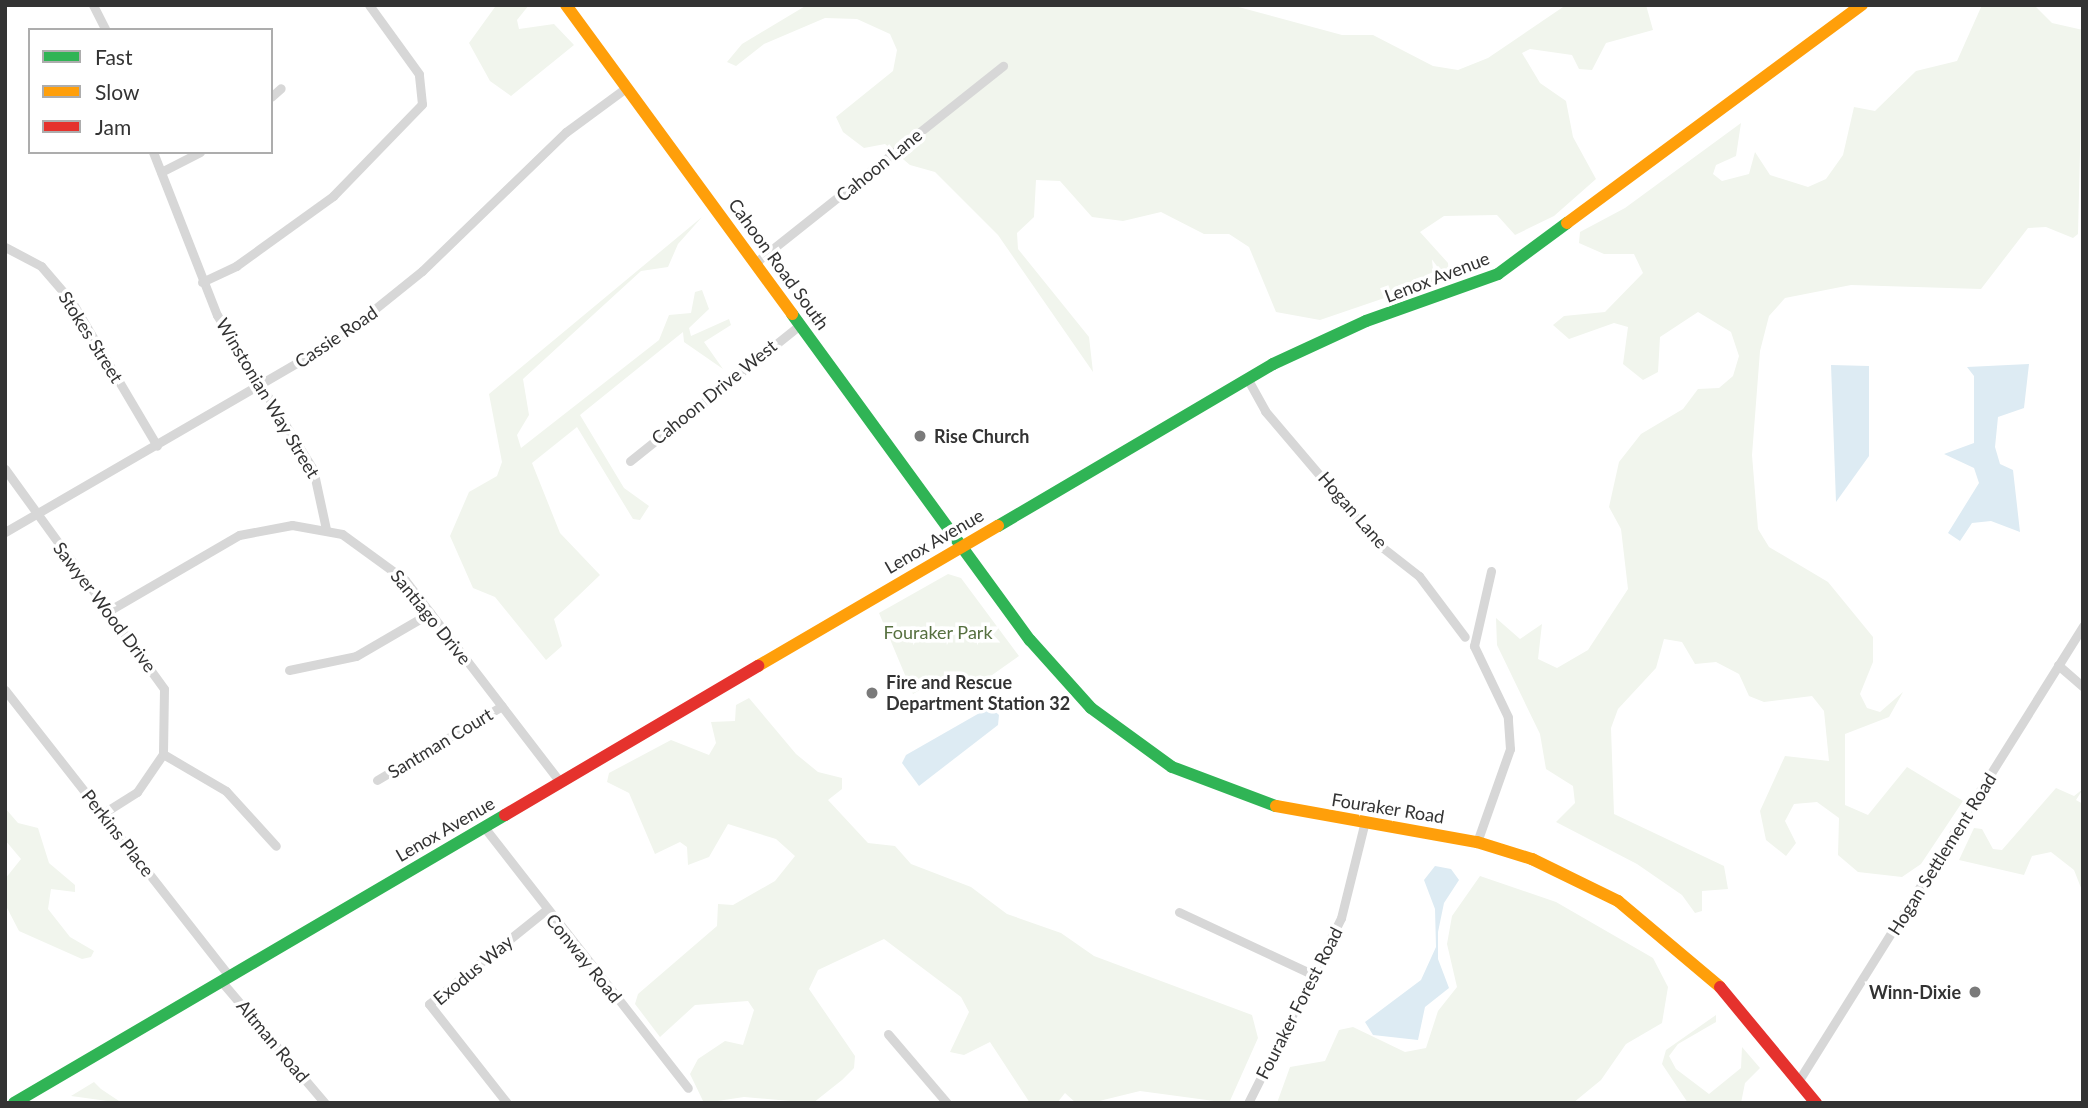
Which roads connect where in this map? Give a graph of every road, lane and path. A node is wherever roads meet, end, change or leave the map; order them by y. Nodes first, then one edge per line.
1 (93, 5) edge
2 (369, 5) edge
3 (566, 5) edge
4 (1862, 5) edge
5 (105, 28) edge
6 (1003, 66) dead end
7 (281, 88) dead end
8 (626, 88) junction
9 (273, 95) edge
10 (154, 154) edge
11 (196, 154) edge
12 (161, 172) junction
13 (5, 247) edge
14 (755, 263) junction
15 (202, 282) junction
16 (800, 325) junction
17 (1247, 379) junction
18 (258, 387) junction
19 (157, 446) junction
20 (629, 461) dead end
21 (5, 469) edge
22 (37, 516) junction
23 (326, 529) junction
24 (5, 532) edge
25 (962, 545) junction
26 (1491, 571) dead end
27 (110, 610) junction
28 (430, 613) junction
29 (2083, 626) edge
30 (1465, 637) dead end
31 (2058, 665) junction
32 (289, 670) dead end
33 (2083, 687) edge
34 (5, 690) edge
35 (502, 706) junction
36 (163, 754) junction
37 (377, 780) dead end
38 (560, 782) junction
39 (102, 814) junction
40 (1365, 821) junction
41 (484, 827) junction
42 (1477, 842) junction
43 (276, 846) dead end
44 (546, 910) junction
45 (1179, 912) dead end
46 (1316, 976) junction
47 (225, 978) junction
48 (888, 1034) dead end
49 (1799, 1080) junction
50 (688, 1088) dead end
51 (14, 1103) edge
52 (325, 1103) edge
53 (507, 1103) edge
54 (947, 1103) edge
55 (1248, 1103) edge
56 (1816, 1103) edge

1 - 5 street
2 - 15 street
3 - 8 street, Cahoon Road South
4 - 17 street, Lenox Avenue
6 - 14 street, Cahoon Lane
7 - 9 street
8 - 14 street, Cahoon Road South
8 - 18 street, Cassie Road
10 - 12 street, Winstonian Way Street
11 - 12 street
12 - 15 street, Winstonian Way Street
13 - 19 street, Stokes Street
14 - 16 street, Cahoon Road South
15 - 18 street, Winstonian Way Street
16 - 20 street, Cahoon Drive West
16 - 25 street, Cahoon Road South
17 - 25 street, Lenox Avenue
17 - 30 street, Hogan Lane
18 - 19 street, Cassie Road
18 - 23 street, Winstonian Way Street
19 - 22 street, Cassie Road
21 - 22 street, Sawyer Wood Drive
22 - 24 street, Cassie Road
22 - 27 street, Sawyer Wood Drive
23 - 27 street, Santiago Drive
23 - 28 street, Santiago Drive
25 - 38 street, Lenox Avenue
25 - 40 street, Fouraker Road
26 - 42 street
27 - 36 street, Sawyer Wood Drive
28 - 32 street
28 - 35 street, Santiago Drive
29 - 31 street, Hogan Settlement Road
31 - 33 street
31 - 49 street, Hogan Settlement Road
34 - 39 street, Perkins Place
35 - 37 street, Santman Court
35 - 38 street, Santiago Drive
36 - 39 street
36 - 43 street
38 - 41 street, Lenox Avenue
39 - 47 street, Perkins Place
40 - 42 street, Fouraker Road
40 - 46 street, Fouraker Forest Road
41 - 44 street, Conway Road
41 - 47 street, Lenox Avenue
42 - 49 street, Fouraker Road
44 - 50 street, Conway Road
44 - 53 street, Exodus Way
45 - 46 street
46 - 55 street, Fouraker Forest Road
47 - 51 street, Lenox Avenue
47 - 52 street, Altman Road
48 - 54 street
49 - 56 street, Fouraker Road

